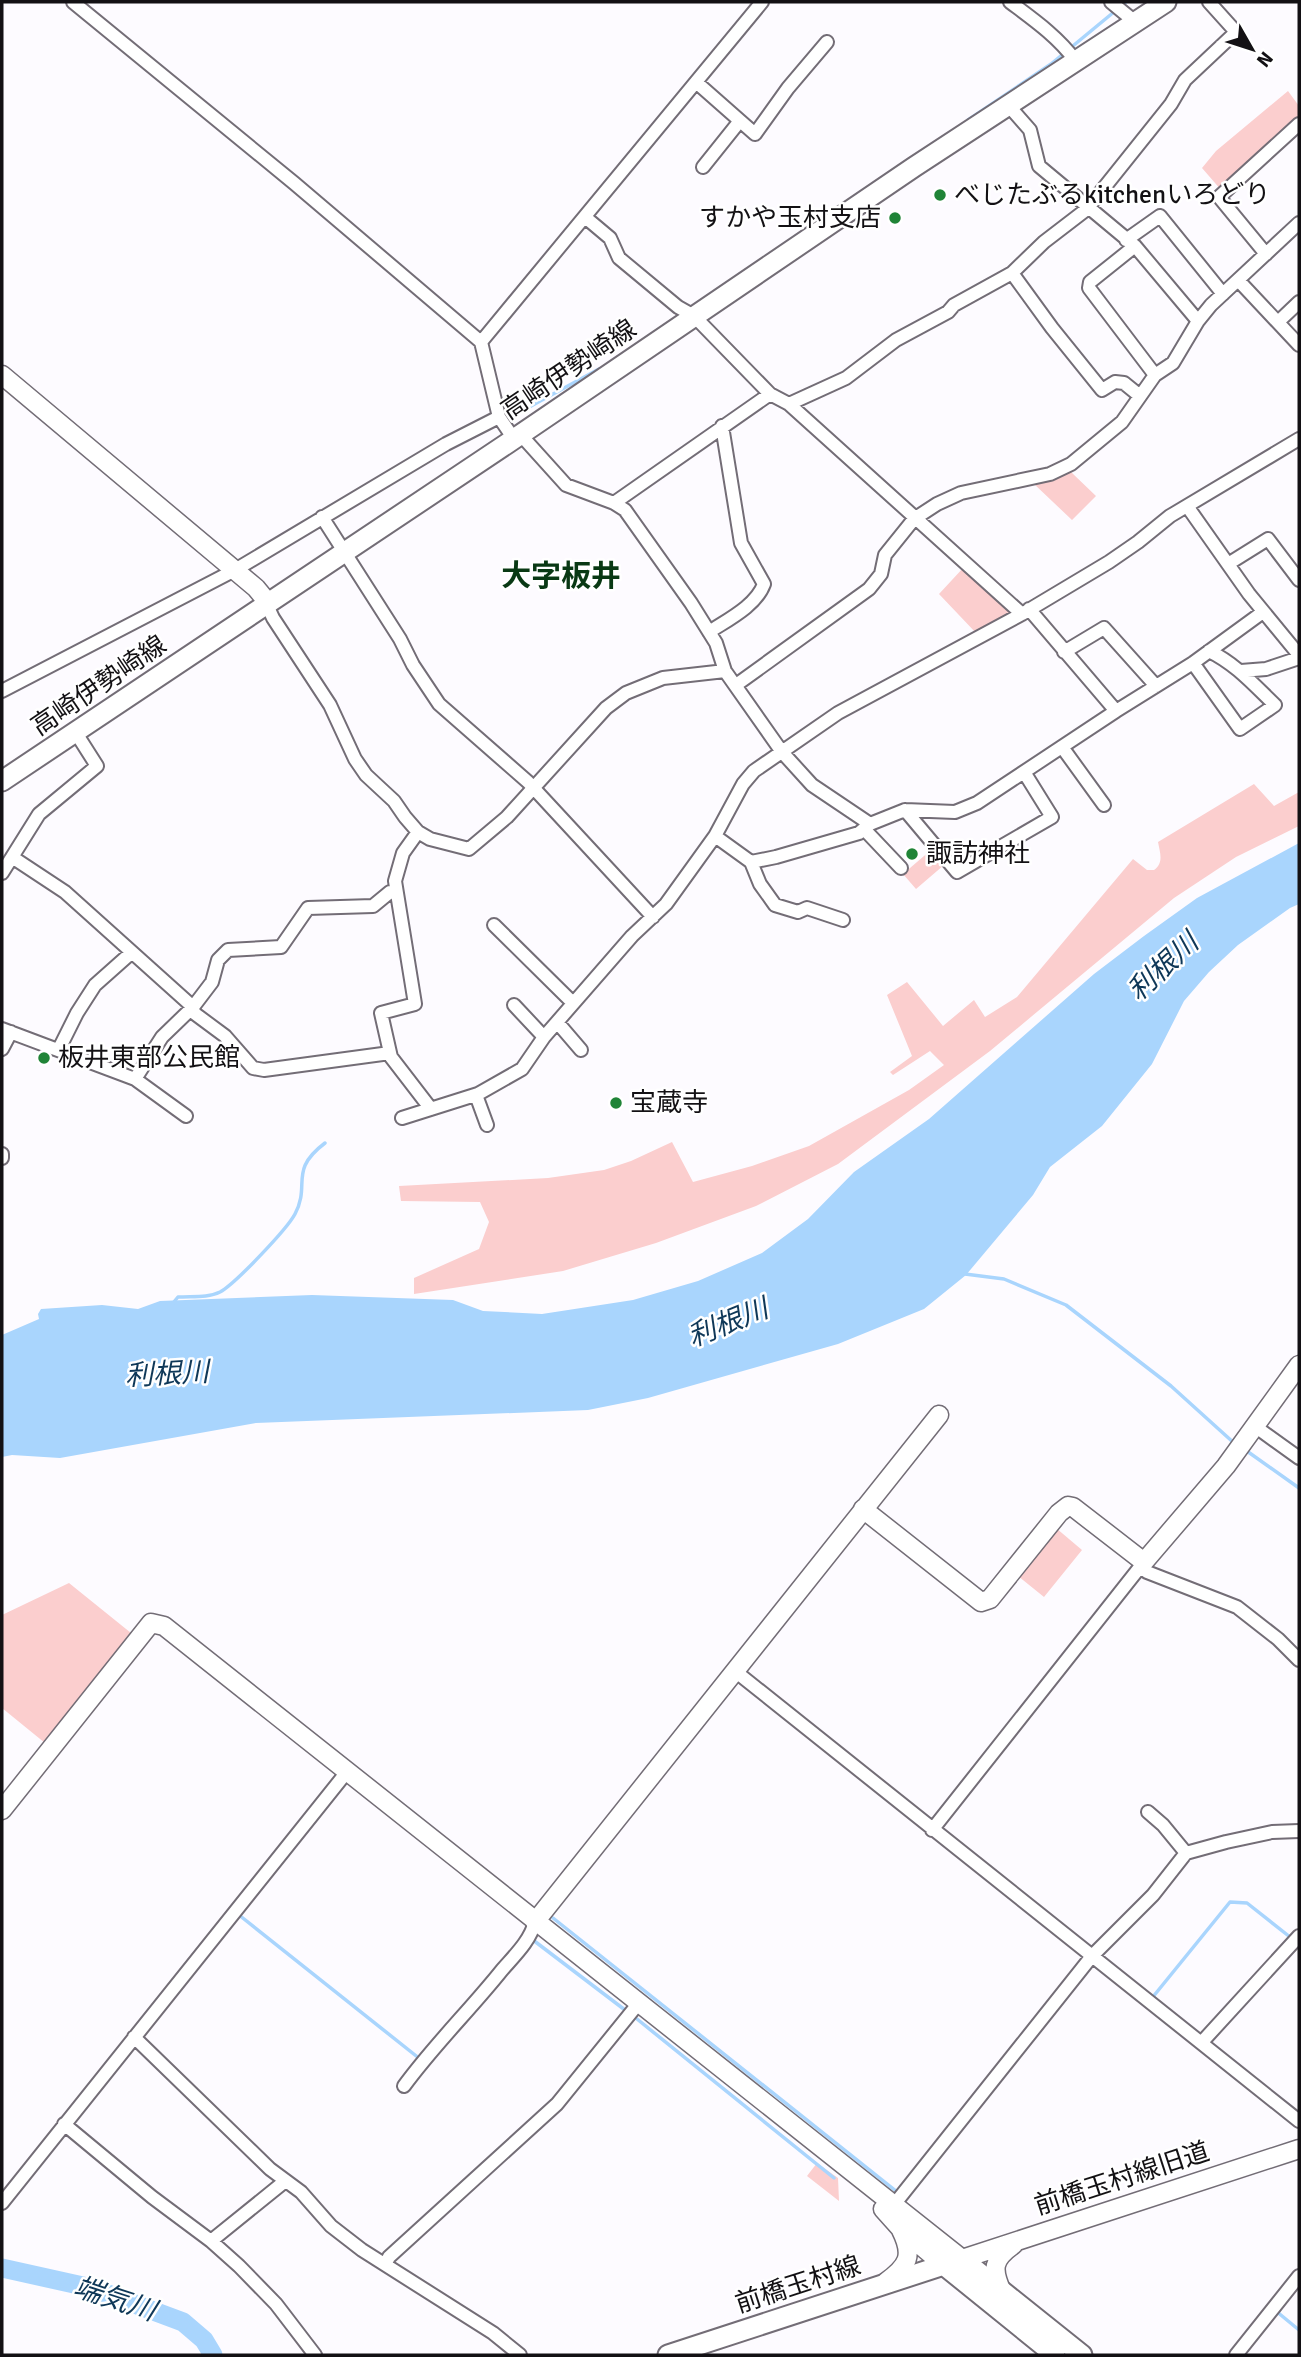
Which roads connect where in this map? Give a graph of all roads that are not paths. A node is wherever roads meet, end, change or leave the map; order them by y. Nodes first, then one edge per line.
1 (73, 2) edge
2 (762, 2) edge
3 (1010, 2) edge
4 (1166, 2) edge
5 (1209, 2) edge
6 (1114, 3) edge
7 (1134, 22) junction
8 (827, 42) dead end
9 (1075, 60) junction
10 (696, 82) junction
11 (1008, 105) junction
12 (739, 122) junction
13 (1299, 124) edge
14 (703, 167) dead end
15 (1087, 209) junction
16 (585, 217) junction
17 (1299, 223) edge
18 (1131, 243) junction
19 (1266, 254) junction
20 (1012, 273) junction
21 (1238, 280) junction
22 (1223, 294) junction
23 (1299, 302) edge
24 (694, 316) junction
25 (1198, 321) junction
26 (1278, 322) junction
27 (481, 342) junction
28 (1299, 345) edge
29 (2, 375) edge
30 (1156, 375) junction
31 (770, 394) junction
32 (1140, 396) junction
33 (789, 404) junction
34 (499, 417) junction
35 (722, 426) junction
36 (517, 437) junction
37 (1299, 439) edge
38 (614, 503) junction
39 (1187, 506) junction
40 (322, 517) junction
41 (914, 519) junction
42 (344, 552) junction
43 (1299, 557) edge
44 (1227, 564) junction
45 (1288, 565) junction
46 (235, 570) junction
47 (1299, 580) edge
48 (267, 605) junction
49 (1025, 611) junction
50 (1263, 612) junction
51 (709, 632) junction
52 (1209, 651) junction
53 (1064, 652) junction
54 (1299, 657) edge
55 (1192, 663) junction
56 (725, 671) junction
57 (1241, 671) junction
58 (736, 685) junction
59 (1156, 686) junction
60 (2, 691) edge
61 (1116, 711) junction
62 (76, 733) junction
63 (1062, 747) junction
64 (782, 752) junction
65 (1024, 772) junction
66 (2, 781) edge
67 (533, 789) junction
68 (1104, 805) dead end
69 (905, 810) junction
70 (867, 827) junction
71 (418, 832) junction
72 (715, 836) junction
73 (12, 857) junction
74 (751, 862) junction
75 (901, 868) dead end
76 (2, 873) edge
77 (396, 893) junction
78 (653, 917) junction
79 (843, 920) dead end
80 (494, 925) dead end
81 (131, 953) junction
82 (573, 1003) junction
83 (514, 1005) dead end
84 (193, 1007) junction
85 (557, 1022) junction
86 (6, 1030) edge
87 (544, 1037) junction
88 (2, 1049) edge
89 (59, 1049) junction
90 (581, 1050) dead end
91 (390, 1053) junction
92 (135, 1079) junction
93 (476, 1095) junction
94 (431, 1109) junction
95 (186, 1116) dead end
96 (402, 1118) dead end
97 (487, 1125) dead end
98 (1299, 1365) edge
99 (939, 1415) dead end
100 (1252, 1432) junction
101 (1299, 1458) edge
102 (863, 1509) junction
103 (1142, 1564) junction
104 (1299, 1660) edge
105 (735, 1671) junction
106 (346, 1773) junction
107 (2, 1810) edge
108 (1148, 1812) dead end
109 (932, 1830) junction
110 (1299, 1831) edge
111 (1186, 1853) junction
112 (535, 1922) junction
113 (1299, 1936) edge
114 (1092, 1956) junction
115 (638, 2004) junction
116 (134, 2037) junction
117 (1202, 2042) junction
118 (404, 2086) dead end
119 (1299, 2121) edge
120 (64, 2124) junction
121 (1299, 2149) edge
122 (284, 2182) junction
123 (2, 2203) edge
124 (888, 2207) junction
125 (900, 2228) junction
126 (1022, 2239) junction
127 (211, 2241) junction
128 (386, 2263) junction
129 (953, 2263) junction
130 (1299, 2276) edge
131 (880, 2287) junction
132 (1002, 2292) junction
133 (315, 2355) edge
134 (520, 2355) edge
135 (668, 2355) edge
136 (1055, 2355) edge
137 (1082, 2355) edge
138 (1236, 2355) edge

1 - 27 street
2 - 10 street
3 - 9 street
4 - 7 main road, 高崎伊勢崎線
5 - 15 street
6 - 7 street
7 - 9 main road, 高崎伊勢崎線
8 - 12 street
9 - 11 main road, 高崎伊勢崎線
10 - 12 street
10 - 16 street
11 - 15 street
11 - 24 main road, 高崎伊勢崎線
12 - 14 street
13 - 19 street
15 - 18 street
15 - 20 street
16 - 24 street
16 - 27 street
17 - 19 street
18 - 22 street
18 - 25 street
18 - 30 street
19 - 21 street
20 - 32 street
20 - 33 street
21 - 22 street
21 - 26 street
22 - 25 street
23 - 26 street
24 - 31 street
24 - 36 main road, 高崎伊勢崎線
25 - 30 street
26 - 28 street
27 - 34 street
29 - 46 street
30 - 32 street
31 - 33 street
31 - 35 street
32 - 41 street
33 - 41 street
34 - 36 street
34 - 40 street
35 - 38 street
35 - 51 street
36 - 38 street
36 - 42 main road, 高崎伊勢崎線
37 - 39 street
38 - 51 street
39 - 44 street
39 - 49 street
40 - 42 street
40 - 46 street
41 - 49 street
41 - 58 street
42 - 48 main road, 高崎伊勢崎線
42 - 67 street
43 - 45 street
44 - 45 street
44 - 50 street
45 - 47 street
46 - 48 street
46 - 60 street
48 - 62 main road, 高崎伊勢崎線
48 - 71 street
49 - 53 street
49 - 64 street
50 - 52 street
50 - 54 street
51 - 56 street
52 - 55 street
52 - 57 street
53 - 59 street
53 - 61 street
54 - 57 street
55 - 57 street
55 - 59 street
56 - 58 street
56 - 67 street
58 - 64 street
59 - 61 street
61 - 63 street
62 - 66 main road, 高崎伊勢崎線
62 - 73 street
63 - 65 street
63 - 68 street
64 - 70 street
64 - 72 street
65 - 69 street
65 - 69 street
67 - 71 street
67 - 78 street
69 - 70 street
70 - 74 street
70 - 75 street
71 - 77 street
72 - 74 street
72 - 78 street
73 - 76 street
73 - 81 street
74 - 79 street
77 - 84 street
77 - 91 street
78 - 82 street
80 - 82 street
81 - 84 street
81 - 89 street
82 - 85 street
83 - 87 street
84 - 91 street
84 - 92 street
85 - 87 street
85 - 90 street
86 - 88 street
86 - 89 street
87 - 93 street
89 - 92 street
91 - 94 street
92 - 95 street
93 - 94 street
93 - 97 street
94 - 96 street
98 - 100 street
99 - 102 street
100 - 101 street
100 - 103 street
102 - 103 street
102 - 105 street
103 - 104 street
103 - 109 street
105 - 109 street
105 - 112 street
106 - 107 street
106 - 112 street
106 - 116 street
108 - 111 street
109 - 114 street
110 - 111 street
111 - 114 street
112 - 115 street
112 - 118 street
113 - 117 street
114 - 117 street
114 - 124 street
115 - 124 street
115 - 128 street
116 - 120 street
116 - 122 street
117 - 119 street
120 - 123 street
120 - 127 street
121 - 126 street, 前橋玉村線旧道
122 - 127 street
122 - 128 street
124 - 125 street
124 - 129 street
125 - 129 street
125 - 131 street
126 - 129 street, 前橋玉村線旧道
126 - 132 street
127 - 133 street
128 - 134 street
129 - 131 main road, 前橋玉村線
129 - 132 main road
129 - 136 main road
130 - 138 street
131 - 135 main road, 前橋玉村線
132 - 137 main road

